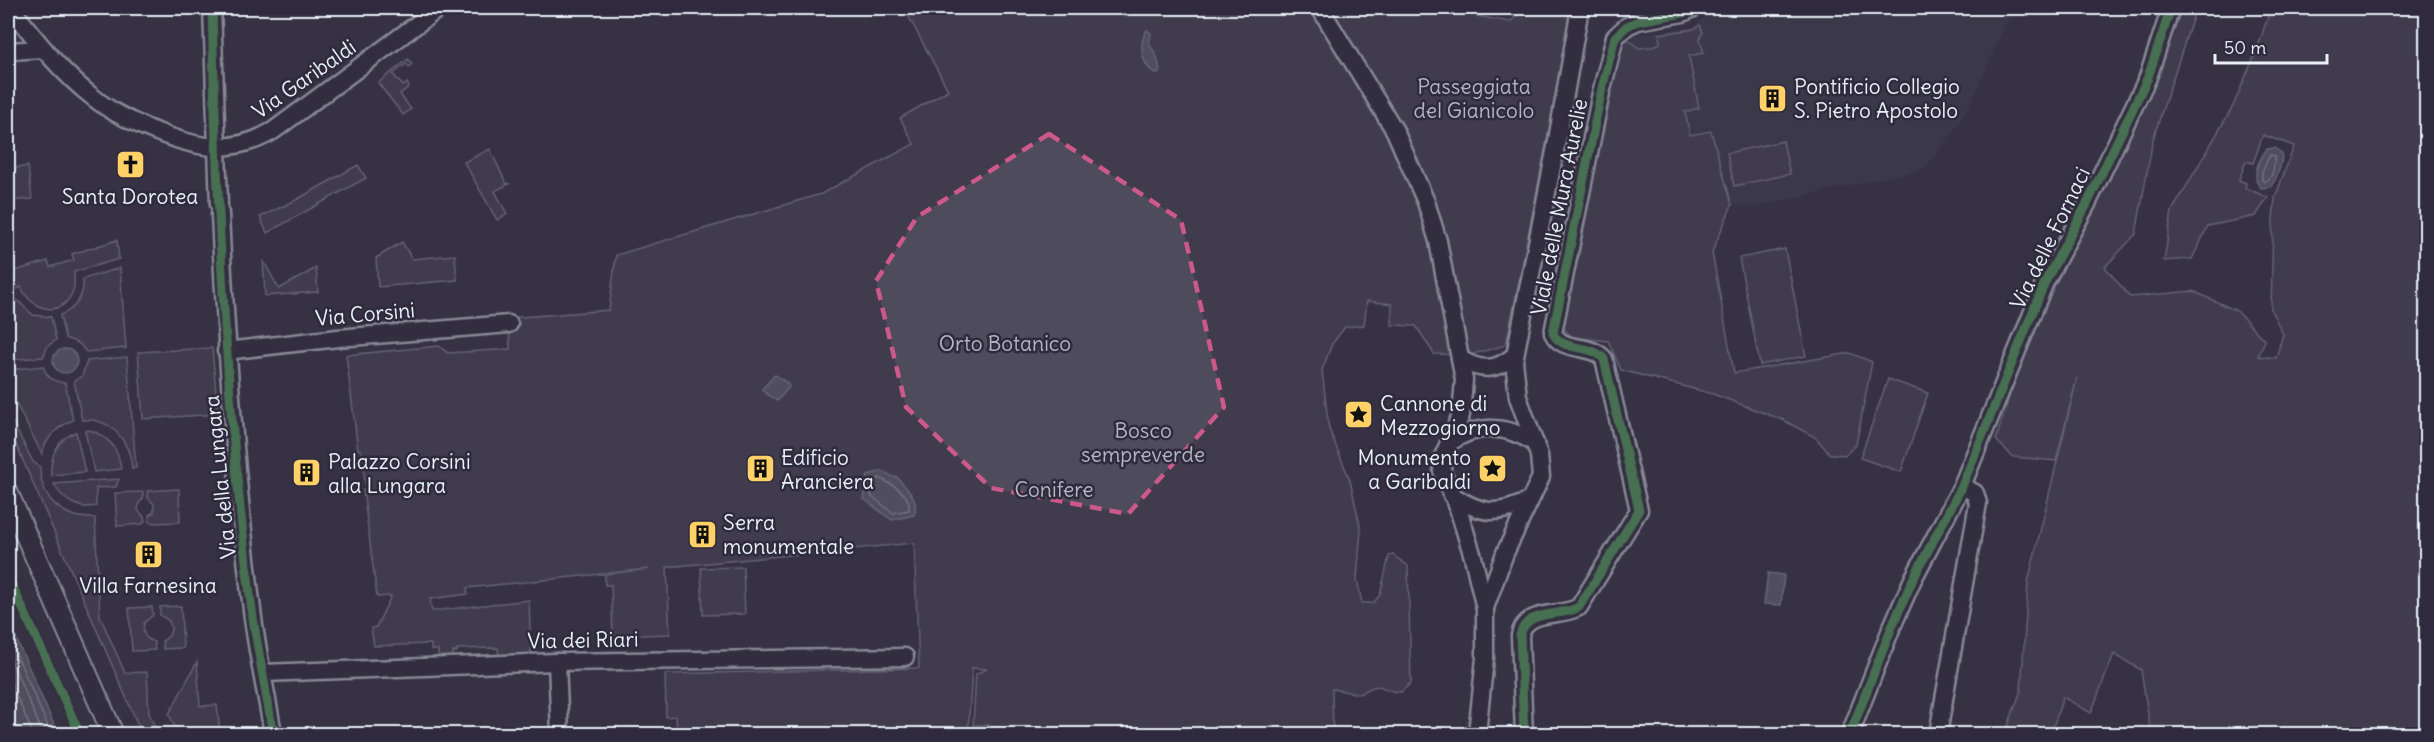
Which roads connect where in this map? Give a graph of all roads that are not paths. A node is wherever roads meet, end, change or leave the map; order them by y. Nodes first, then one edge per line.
1 (11, 8) edge
2 (212, 8) edge
3 (439, 8) edge
4 (1320, 8) edge
5 (1580, 8) edge
6 (1694, 8) edge
7 (2171, 8) edge
8 (44, 49) junction
9 (8, 51) edge
10 (216, 147) junction
11 (509, 324) dead end
12 (226, 351) junction
13 (1514, 356) junction
14 (1462, 360) junction
15 (1450, 442) junction
16 (1535, 443) junction
17 (1962, 486) junction
18 (8, 494) edge
19 (1452, 495) junction
20 (1530, 500) junction
21 (1485, 609) junction
22 (905, 657) dead end
23 (557, 662) junction
24 (263, 673) junction
25 (112, 735) edge
26 (273, 735) edge
27 (560, 735) edge
28 (1477, 735) edge
29 (1524, 735) edge
30 (1850, 735) edge
31 (1938, 735) edge

1 - 8 street
2 - 10 street, Via della Lungara
3 - 10 street, Via Garibaldi
4 - 14 street
5 - 13 street
6 - 29 street, Viale delle Mura Aurelie
7 - 17 street, Via delle Fornaci
8 - 9 street
8 - 10 street
10 - 12 street, Via della Lungara
11 - 12 street, Via Corsini
12 - 24 street, Via della Lungara
13 - 14 street
13 - 16 street
14 - 15 street
15 - 16 street
15 - 19 street
16 - 20 street
17 - 30 street, Via delle Fornaci
17 - 31 street
18 - 25 main road
19 - 20 street
19 - 21 street
20 - 21 street
21 - 28 street
22 - 23 street, Via dei Riari
23 - 24 street, Via dei Riari
23 - 27 street
24 - 26 street, Via della Lungara

